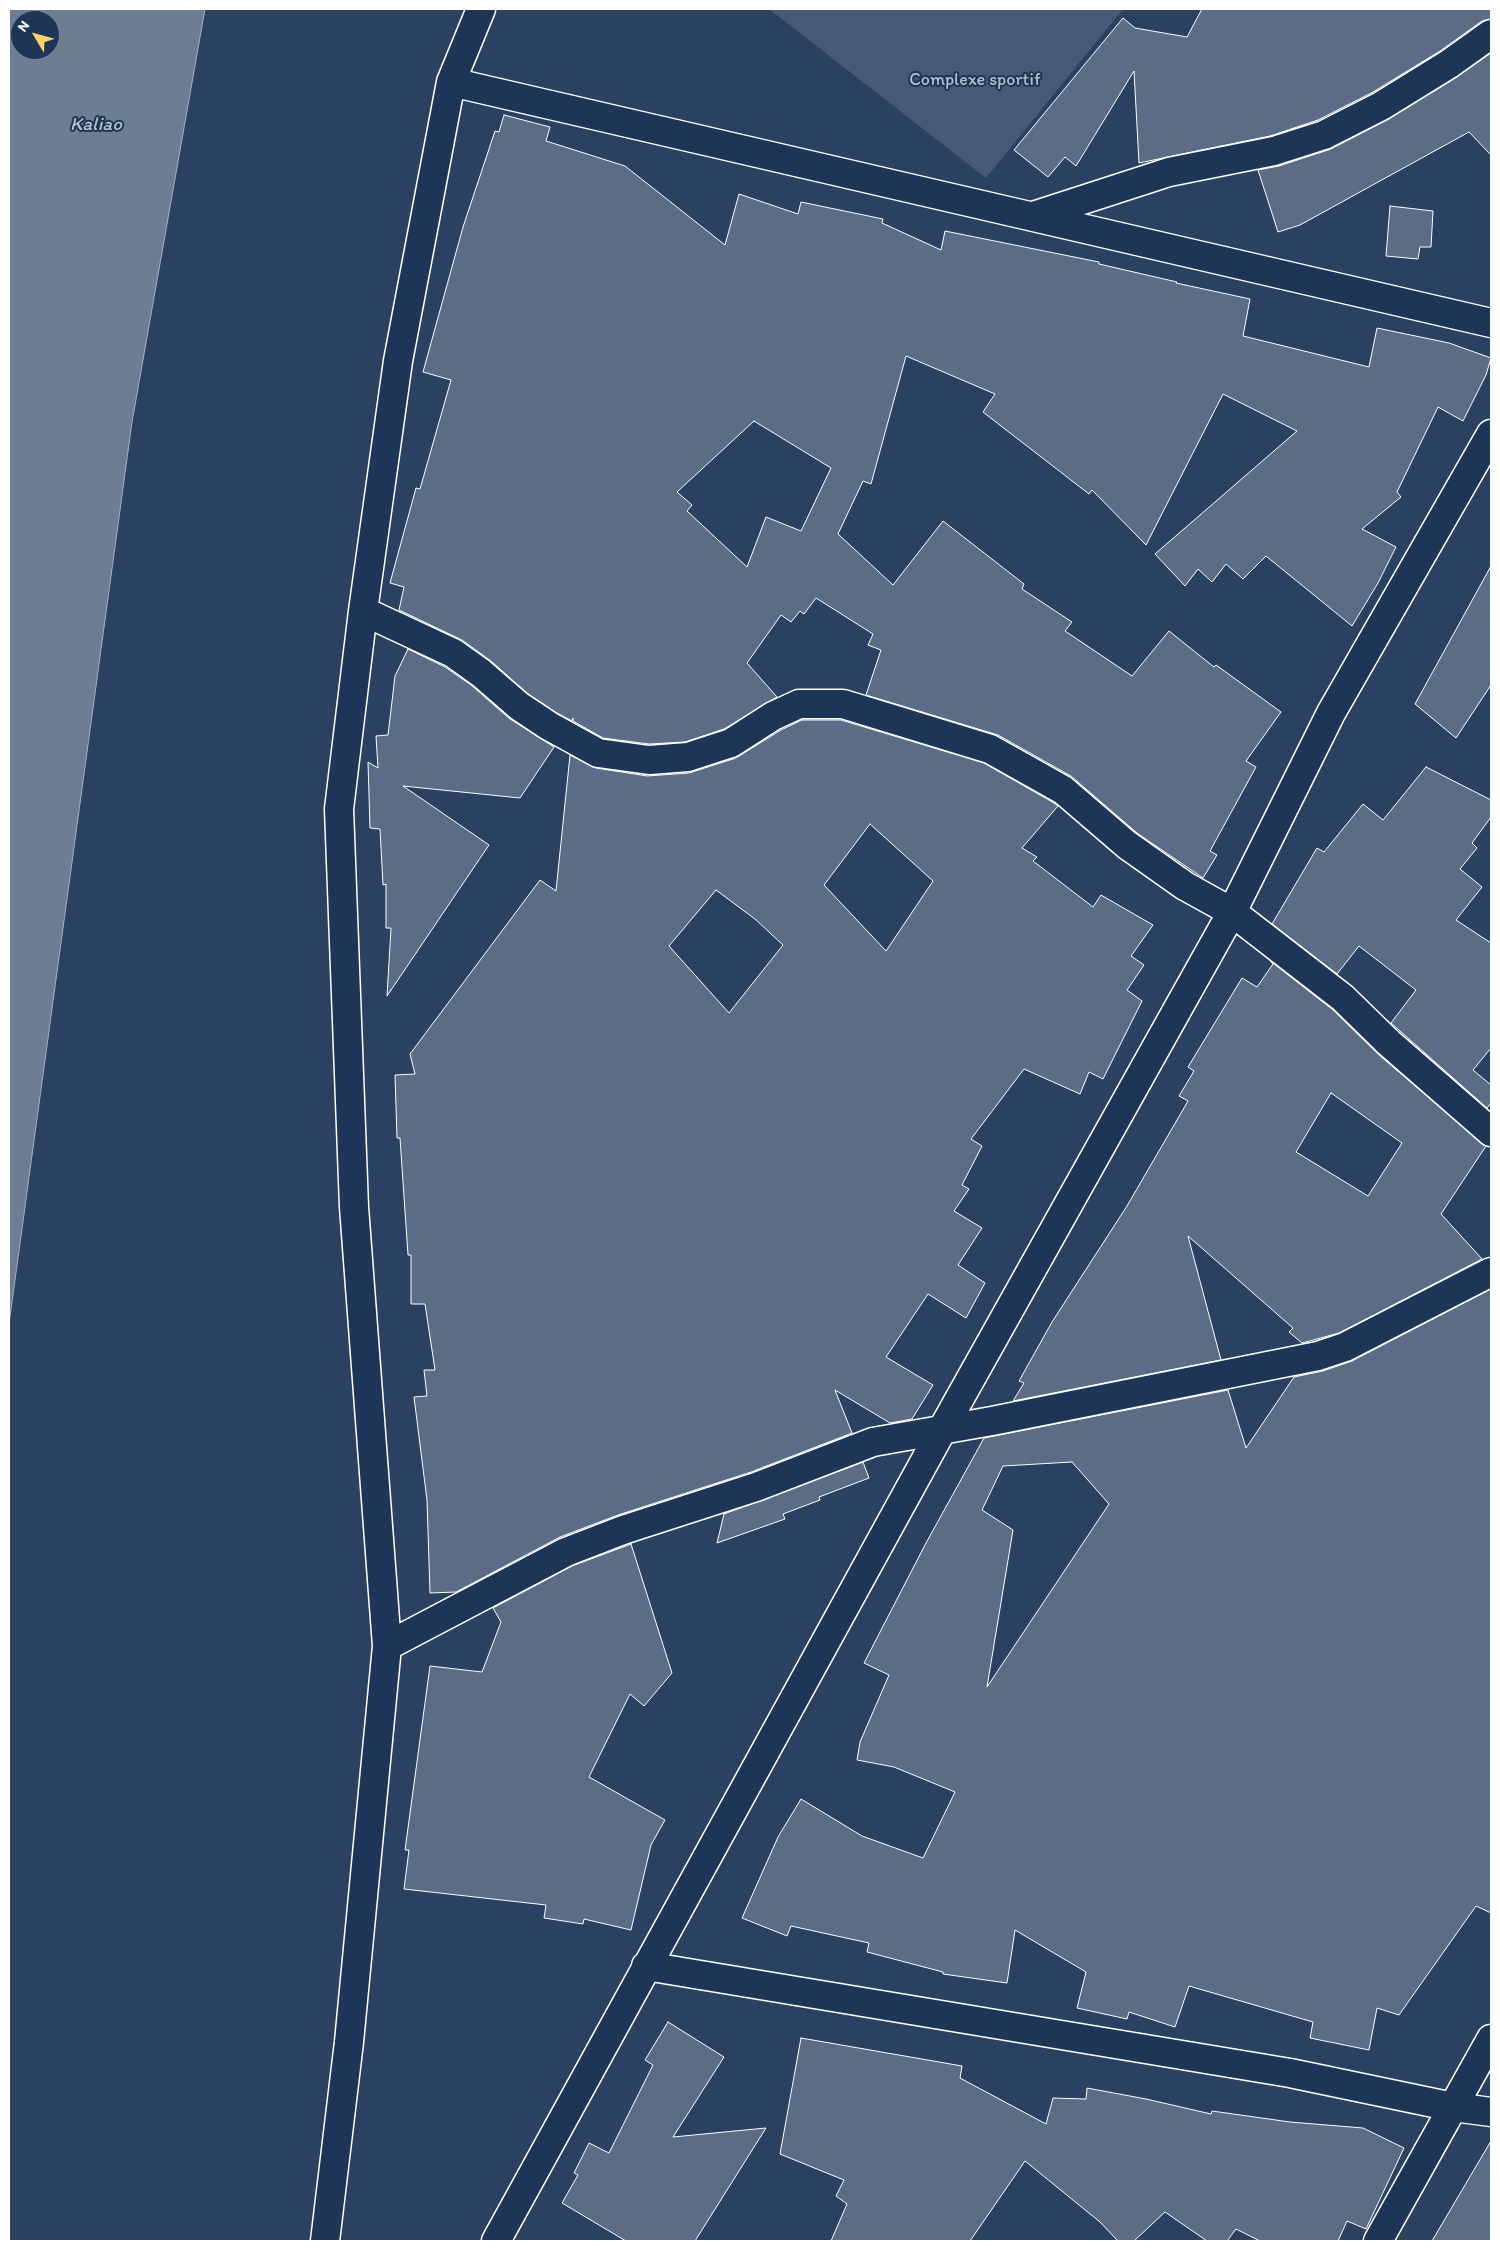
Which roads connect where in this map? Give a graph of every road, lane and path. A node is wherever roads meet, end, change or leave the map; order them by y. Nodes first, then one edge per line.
1 (481, 9) edge
2 (1491, 34) edge
3 (451, 82) junction
4 (1033, 216) junction
5 (1491, 323) edge
6 (1491, 434) edge
7 (363, 611) junction
8 (1232, 912) junction
9 (1491, 1132) edge
10 (1491, 1272) edge
11 (942, 1430) junction
12 (388, 1646) junction
13 (646, 1966) junction
14 (1491, 2039) edge
15 (1453, 2107) junction
16 (1491, 2112) edge
17 (325, 2241) edge
18 (496, 2241) edge
19 (1378, 2241) edge

1 - 3 street
2 - 4 street
3 - 4 street
3 - 7 street
4 - 5 street
6 - 8 street
7 - 8 street
7 - 12 street
8 - 9 street
8 - 11 street
10 - 11 street
11 - 12 street
11 - 13 street
12 - 17 street
13 - 15 street
13 - 18 street
14 - 15 street
15 - 16 street
15 - 19 street

